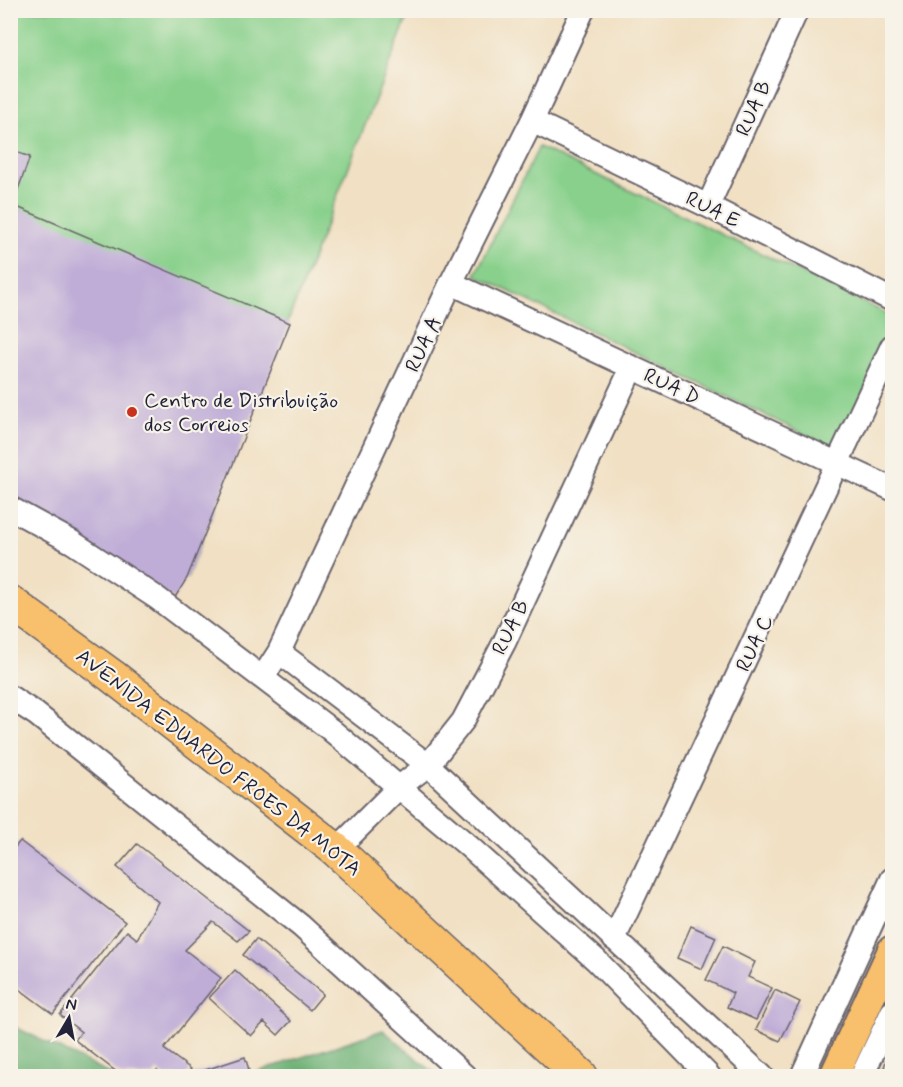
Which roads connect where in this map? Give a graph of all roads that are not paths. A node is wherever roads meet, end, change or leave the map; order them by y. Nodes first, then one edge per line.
1 (583, 10) edge
2 (797, 10) edge
3 (532, 122) junction
4 (708, 206) junction
5 (451, 283) junction
6 (892, 300) edge
7 (892, 346) edge
8 (632, 367) junction
9 (837, 464) junction
10 (892, 489) edge
11 (10, 508) edge
12 (10, 602) edge
13 (279, 652) junction
14 (263, 677) junction
15 (10, 697) edge
16 (429, 765) junction
17 (398, 788) junction
18 (336, 850) junction
19 (892, 879) edge
20 (614, 939) junction
21 (892, 950) edge
22 (890, 1024) edge
23 (465, 1077) edge
24 (581, 1077) edge
25 (709, 1077) edge
26 (762, 1077) edge
27 (802, 1077) edge
28 (834, 1077) edge
29 (862, 1077) edge

1 - 3 street, RUA A
2 - 4 street, RUA B
3 - 4 street, RUA E
3 - 5 street, RUA A
4 - 6 street, RUA E
5 - 8 street, RUA D
5 - 13 street, RUA A
7 - 9 street, RUA C
8 - 9 street, RUA D
8 - 16 street, RUA B
9 - 10 street, RUA D
9 - 20 street, RUA C
11 - 14 street
12 - 18 highway, AVENIDA EDUARDO FROES DA MOTA
13 - 14 street, RUA A
13 - 16 street
14 - 17 street
15 - 23 street
16 - 17 street, RUA B
16 - 20 street
17 - 18 street, RUA B
17 - 25 street
18 - 24 highway, AVENIDA EDUARDO FROES DA MOTA
19 - 27 street
20 - 26 street
21 - 28 main road
22 - 29 street

